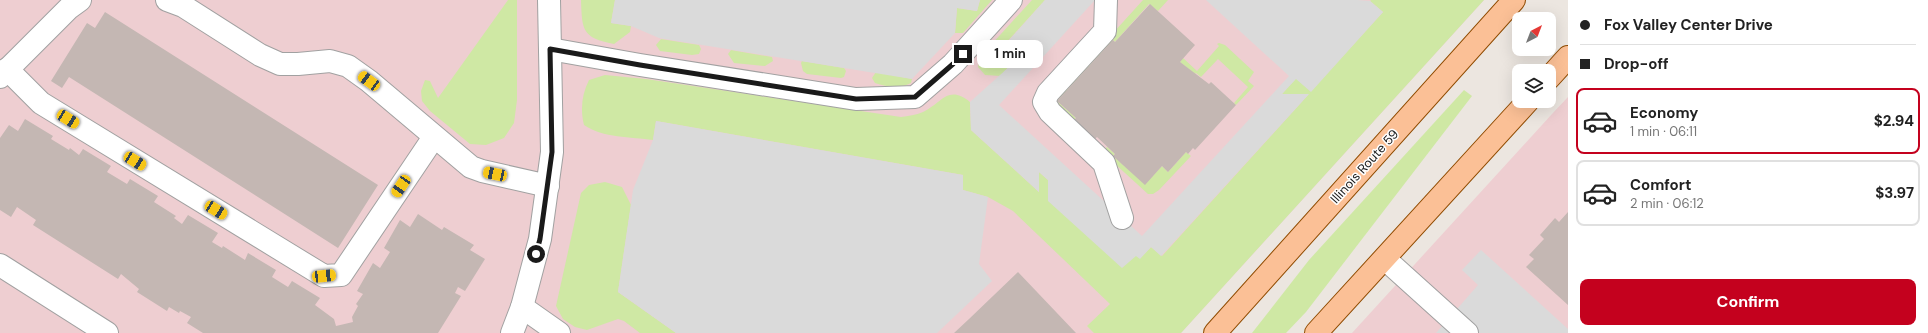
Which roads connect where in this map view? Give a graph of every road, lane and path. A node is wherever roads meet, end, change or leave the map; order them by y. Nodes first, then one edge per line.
1 (80, 0) edge
2 (167, 0) edge
3 (549, 0) edge
4 (1011, 0) edge
5 (1106, 0) edge
6 (1514, 0) edge
7 (550, 49) junction
8 (1568, 57) edge
9 (1556, 70) edge
10 (3, 73) edge
11 (1522, 108) edge
12 (434, 137) junction
13 (548, 186) junction
14 (1122, 218) dead end
15 (1385, 259) junction
16 (0, 265) edge
17 (522, 307) junction
18 (107, 333) edge
19 (512, 333) edge
20 (559, 333) edge
21 (1215, 333) edge
22 (1316, 333) edge
23 (1467, 333) edge

1 - 10 street
2 - 12 street
3 - 7 street
4 - 7 street
5 - 14 street
6 - 21 main road, Illinois Route 59
7 - 13 street
8 - 9 main road
10 - 12 street
11 - 15 main road
12 - 13 street
13 - 17 street
15 - 22 main road
15 - 23 street
16 - 18 street
17 - 19 street
17 - 20 street

